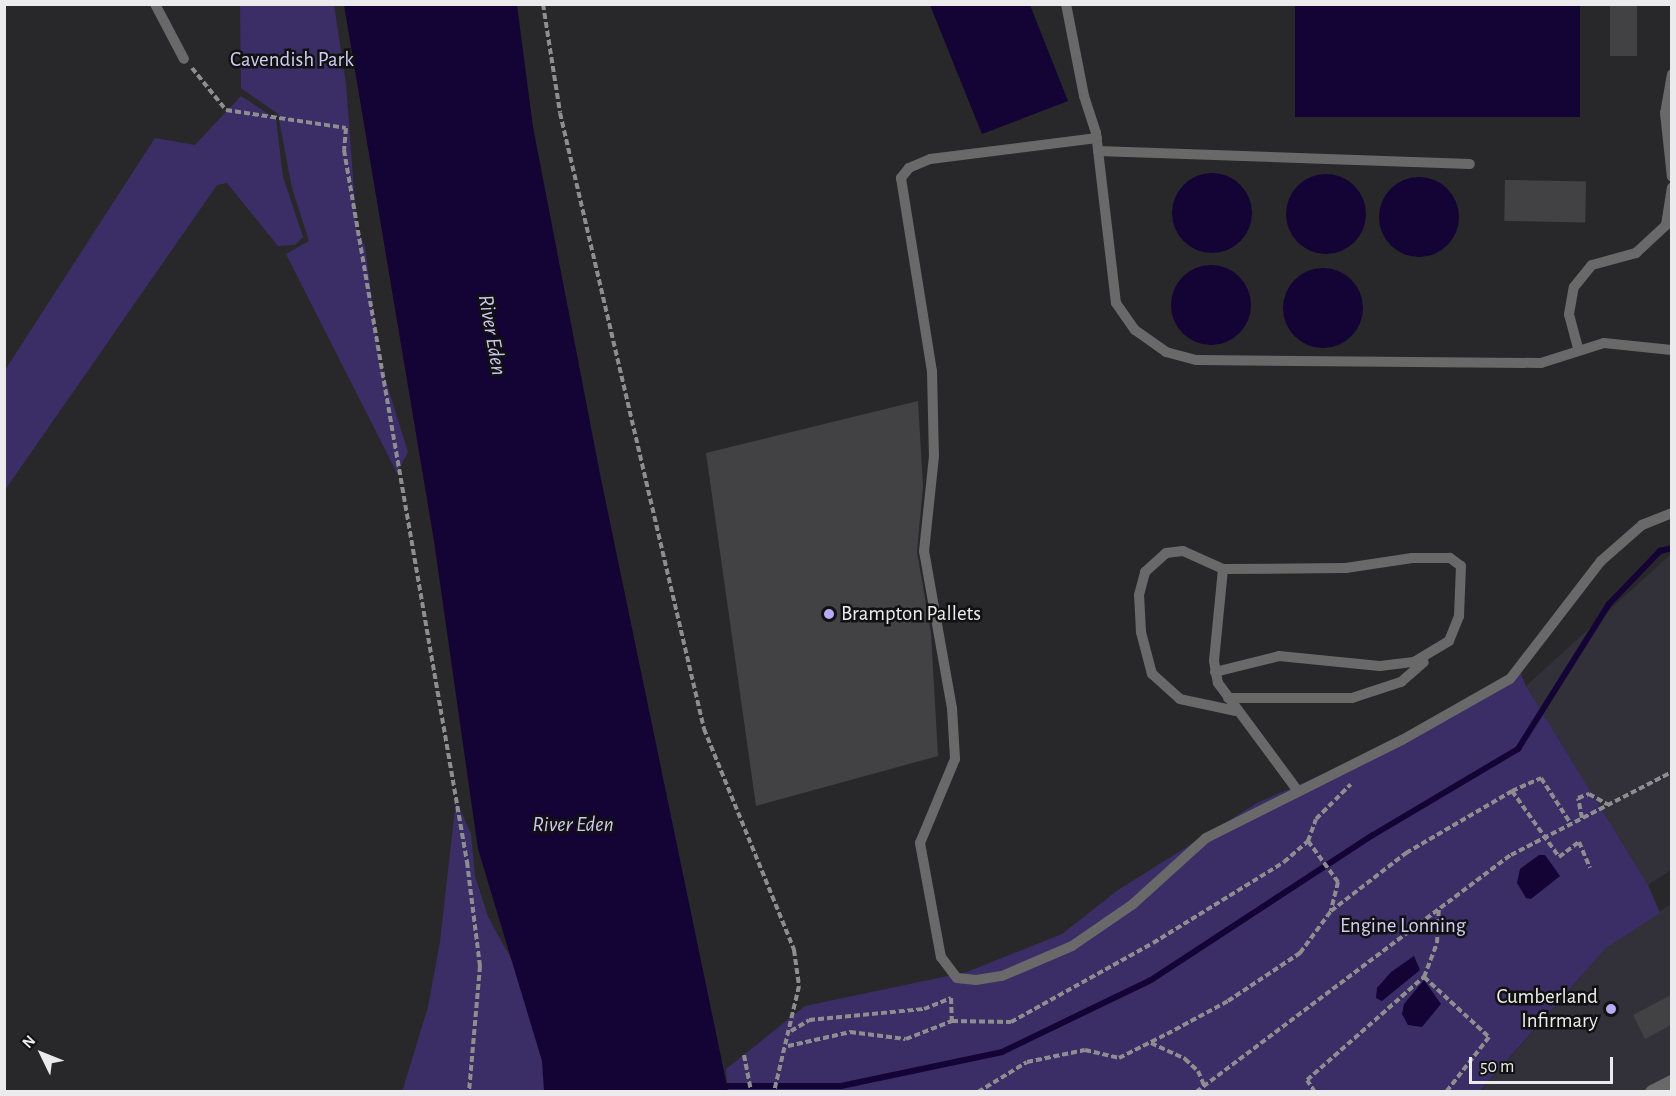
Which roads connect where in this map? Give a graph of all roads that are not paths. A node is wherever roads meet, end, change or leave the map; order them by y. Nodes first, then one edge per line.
1 (155, 4) edge
2 (1066, 4) edge
3 (184, 58) road end
4 (1671, 74) edge
5 (1668, 112) edge
6 (1097, 138) junction
7 (1098, 151) junction
8 (1470, 164) dead end
9 (1671, 177) edge
10 (1671, 187) edge
11 (1578, 348) junction
12 (1671, 350) edge
13 (1671, 513) edge
14 (1223, 570) junction
15 (1432, 654) junction
16 (1215, 672) junction
17 (1228, 698) junction
18 (1236, 711) junction
19 (1298, 791) junction
20 (1671, 1082) edge
21 (1652, 1092) edge

1 - 3 lane
2 - 6 lane
4 - 5 lane
5 - 9 lane
6 - 7 lane
6 - 19 lane
7 - 8 lane
7 - 11 lane
10 - 11 lane
11 - 12 lane
13 - 19 lane
14 - 15 lane
14 - 16 lane
14 - 18 lane
15 - 16 lane
15 - 17 lane
16 - 17 lane
17 - 18 lane
18 - 19 lane
20 - 21 street

